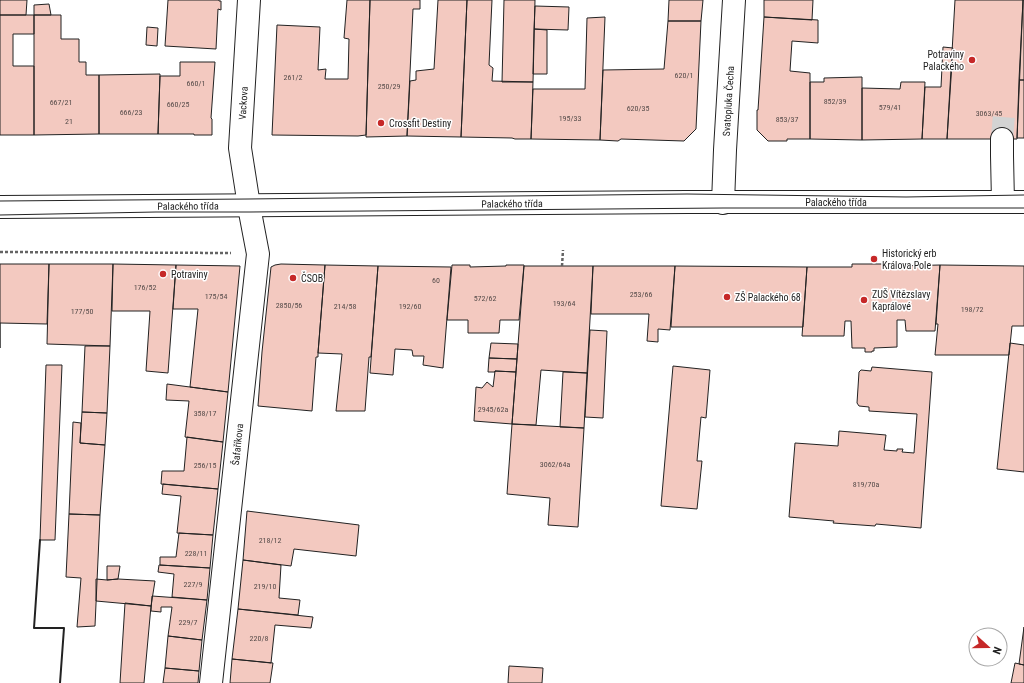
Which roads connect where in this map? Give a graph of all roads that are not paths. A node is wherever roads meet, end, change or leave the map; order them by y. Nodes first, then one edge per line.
1 (249, 0) edge
2 (734, 0) edge
3 (1002, 139) tunnel mouth
4 (1014, 202) edge
5 (723, 203) junction
6 (249, 206) junction
7 (0, 208) edge
8 (211, 683) edge

1 - 6 street, Vackova
2 - 5 street, Svatopluka Čecha
3 - 4 street
4 - 5 street, Palackého třída
5 - 6 street, Palackého třída
6 - 7 street, Palackého třída
6 - 8 street, Šafaříkova

